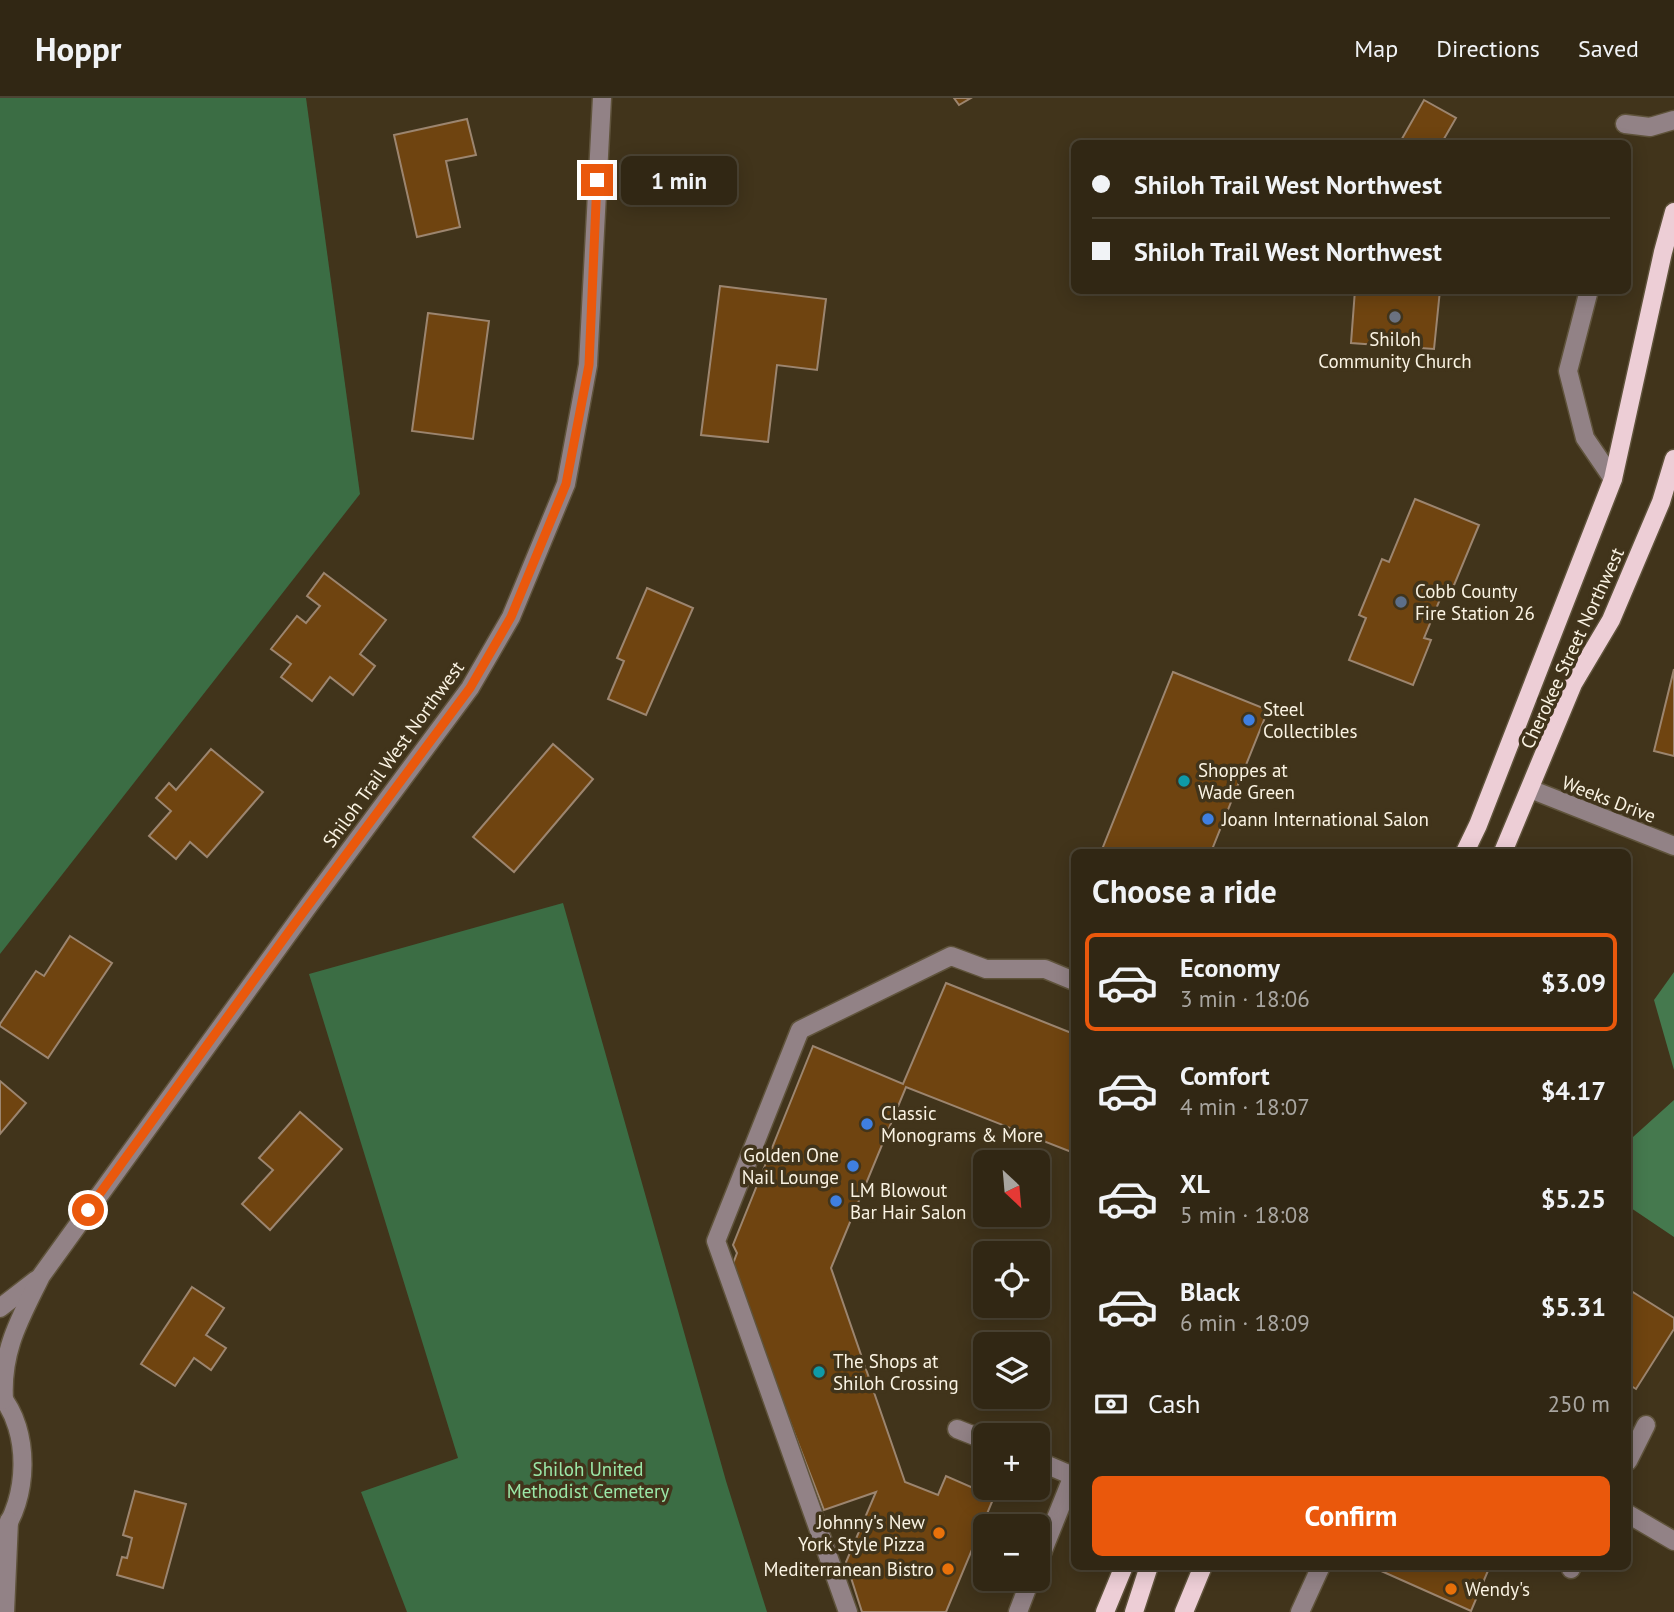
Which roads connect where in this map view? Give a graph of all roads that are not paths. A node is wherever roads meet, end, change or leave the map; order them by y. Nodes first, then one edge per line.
1 (602, 98) edge
2 (1674, 120) edge
3 (1625, 124) dead end
4 (1674, 212) edge
5 (1588, 294) edge
6 (1673, 465) edge
7 (1613, 479) junction
8 (1530, 789) junction
9 (1674, 846) edge
10 (1466, 849) edge
11 (1504, 849) edge
12 (1071, 980) edge
13 (41, 1276) junction
14 (0, 1308) edge
15 (2, 1397) edge
16 (1646, 1425) dead end
17 (957, 1429) dead end
18 (973, 1435) edge
19 (1631, 1455) edge
20 (1050, 1465) edge
21 (1071, 1473) edge
22 (1071, 1481) edge
23 (1631, 1516) edge
24 (10, 1518) junction
25 (1050, 1533) edge
26 (0, 1536) edge
27 (1674, 1541) edge
28 (1122, 1570) edge
29 (1148, 1570) edge
30 (1202, 1570) edge
31 (1319, 1570) edge
32 (1026, 1591) edge
33 (1189, 1607) edge
34 (5, 1612) edge
35 (848, 1612) edge
36 (1018, 1612) edge
37 (1105, 1612) edge
38 (1134, 1612) edge
39 (1300, 1612) edge

1 - 13 street, Shiloh Trail West Northwest
2 - 3 street
4 - 7 main road, Cherokee Street Northwest
5 - 7 street
6 - 8 main road, Cherokee Street Northwest
7 - 10 main road, Cherokee Street Northwest
8 - 9 street, Weeks Drive
8 - 11 main road, Cherokee Street Northwest
12 - 35 street
13 - 14 street, Shiloh Trail West Northwest
13 - 15 street, Shiloh Trail West Northwest
15 - 24 street
16 - 19 street
17 - 18 street
20 - 21 street
22 - 25 street
23 - 27 street
24 - 26 street
24 - 34 street
28 - 37 main road
29 - 38 main road
30 - 33 main road
31 - 39 street
32 - 36 street

